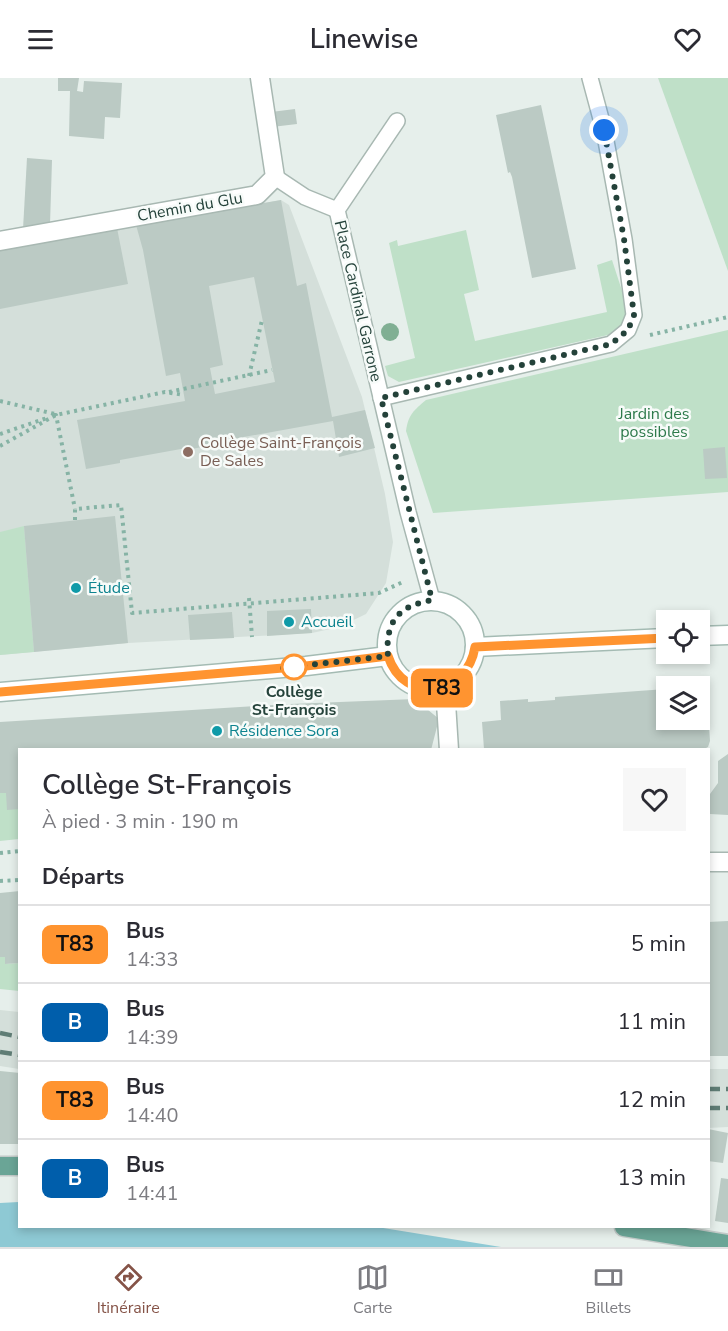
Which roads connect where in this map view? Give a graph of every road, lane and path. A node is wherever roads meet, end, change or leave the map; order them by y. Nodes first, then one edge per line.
1 (260, 78) edge
2 (590, 78) edge
3 (397, 121) dead end
4 (275, 177) junction
5 (337, 210) junction
6 (0, 241) edge
7 (728, 317) edge
8 (262, 320) dead end
9 (611, 344) junction
10 (272, 370) dead end
11 (249, 376) junction
12 (165, 392) junction
13 (184, 395) dead end
14 (381, 398) junction
15 (0, 400) edge
16 (56, 415) junction
17 (0, 434) edge
18 (0, 446) edge
19 (75, 509) junction
20 (75, 520) dead end
21 (424, 571) junction
22 (249, 598) dead end
23 (432, 600) junction
24 (250, 605) junction
25 (728, 635) edge
26 (710, 636) edge
27 (252, 637) dead end
28 (656, 638) edge
29 (475, 647) junction
30 (388, 656) junction
31 (445, 687) junction
32 (0, 692) edge
33 (448, 748) edge
34 (18, 851) edge
35 (0, 853) edge
36 (710, 862) edge
37 (728, 862) edge
38 (18, 880) edge
39 (0, 881) edge
40 (0, 1166) edge
41 (18, 1166) edge
42 (630, 1228) edge
43 (728, 1244) edge

1 - 4 main road
2 - 9 lane
3 - 5 lane, Place Cardinal Garrone
4 - 5 lane
4 - 6 main road, Chemin du Glu
5 - 14 lane, Place Cardinal Garrone
7 - 9 path
8 - 11 path
9 - 14 lane
10 - 11 path
11 - 12 path
12 - 13 path
12 - 16 path
14 - 21 lane, Place Cardinal Garrone
15 - 16 path
16 - 17 path
16 - 18 path
16 - 19 path
19 - 20 path
19 - 24 path
21 - 23 lane, Place Cardinal Garrone
21 - 24 path
22 - 24 path
23 - 29 main road
23 - 30 main road
24 - 27 path
25 - 26 main road
28 - 29 main road
29 - 31 main road
30 - 31 main road
30 - 32 main road
31 - 33 main road
34 - 35 path
36 - 37 main road
38 - 39 path
40 - 41 main road
42 - 43 main road

